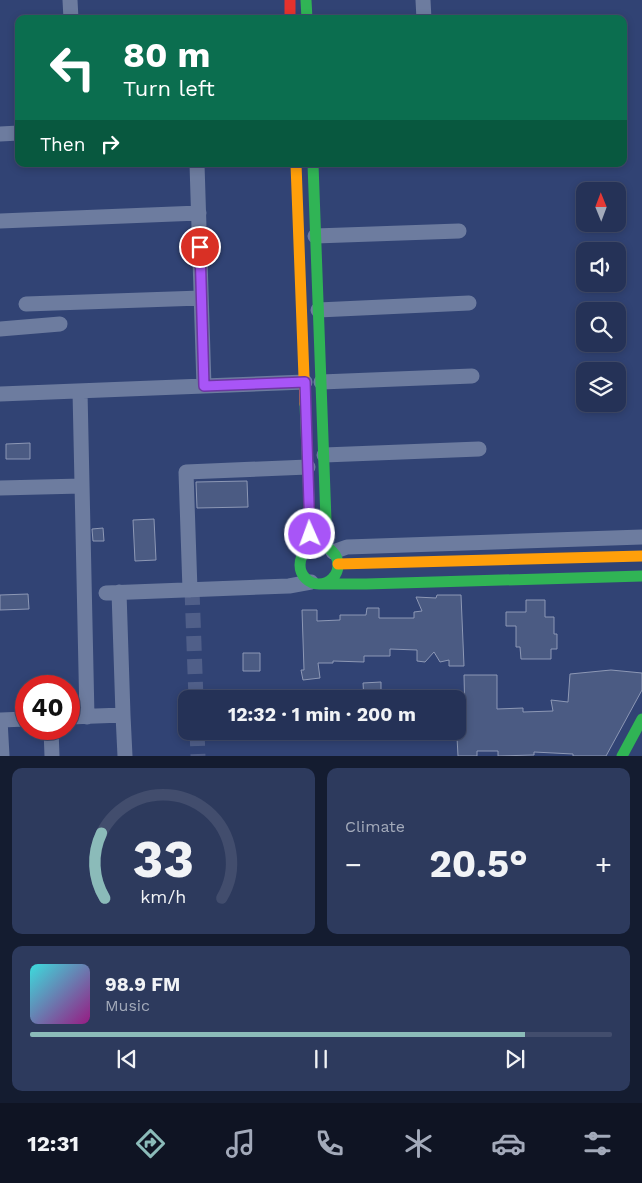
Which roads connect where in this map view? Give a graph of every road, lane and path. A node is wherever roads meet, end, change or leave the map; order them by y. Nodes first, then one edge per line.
1 (70, 0) edge
2 (290, 0) edge
3 (306, 0) edge
4 (423, 0) edge
5 (71, 15) edge
6 (290, 15) edge
7 (307, 15) edge
8 (424, 15) edge
9 (15, 133) edge
10 (0, 134) edge
11 (198, 167) edge
12 (296, 167) edge
13 (313, 167) edge
14 (199, 213) junction
15 (0, 221) edge
16 (459, 231) dead end
17 (316, 236) junction
18 (201, 298) junction
19 (469, 303) dead end
20 (26, 304) dead end
21 (318, 310) junction
22 (60, 324) dead end
23 (0, 329) edge
24 (472, 376) dead end
25 (305, 382) junction
26 (321, 382) junction
27 (204, 386) junction
28 (80, 391) junction
29 (0, 394) edge
30 (479, 449) dead end
31 (324, 455) junction
32 (308, 467) junction
33 (82, 486) junction
34 (0, 488) edge
35 (642, 537) edge
36 (310, 548) junction
37 (333, 554) junction
38 (642, 556) edge
39 (642, 576) edge
40 (315, 583) junction
41 (190, 590) junction
42 (123, 715) junction
43 (80, 717) edge
44 (88, 717) junction
45 (15, 719) edge
46 (642, 719) edge
47 (0, 720) edge
48 (51, 740) edge
49 (2, 756) edge
50 (52, 756) edge
51 (125, 756) edge
52 (622, 756) edge

1 - 5 street
2 - 6 street
3 - 7 street
4 - 8 street
9 - 10 street
11 - 14 street
12 - 25 street
13 - 17 street
14 - 15 street
14 - 18 street
16 - 17 street
17 - 21 street
18 - 20 street
18 - 27 street
19 - 21 street
21 - 26 street
22 - 23 street
24 - 26 street
25 - 27 street
25 - 32 street
26 - 31 street
27 - 28 street
28 - 29 street
28 - 33 street
30 - 31 street
31 - 37 street
32 - 36 street
32 - 41 street
33 - 34 street
33 - 44 street
35 - 37 street
36 - 37 street
36 - 40 street
37 - 38 street
37 - 40 street
39 - 40 street
40 - 41 street
41 - 42 street
42 - 44 street
42 - 51 street
43 - 44 street
45 - 47 street
46 - 52 street
47 - 49 street
48 - 50 street

